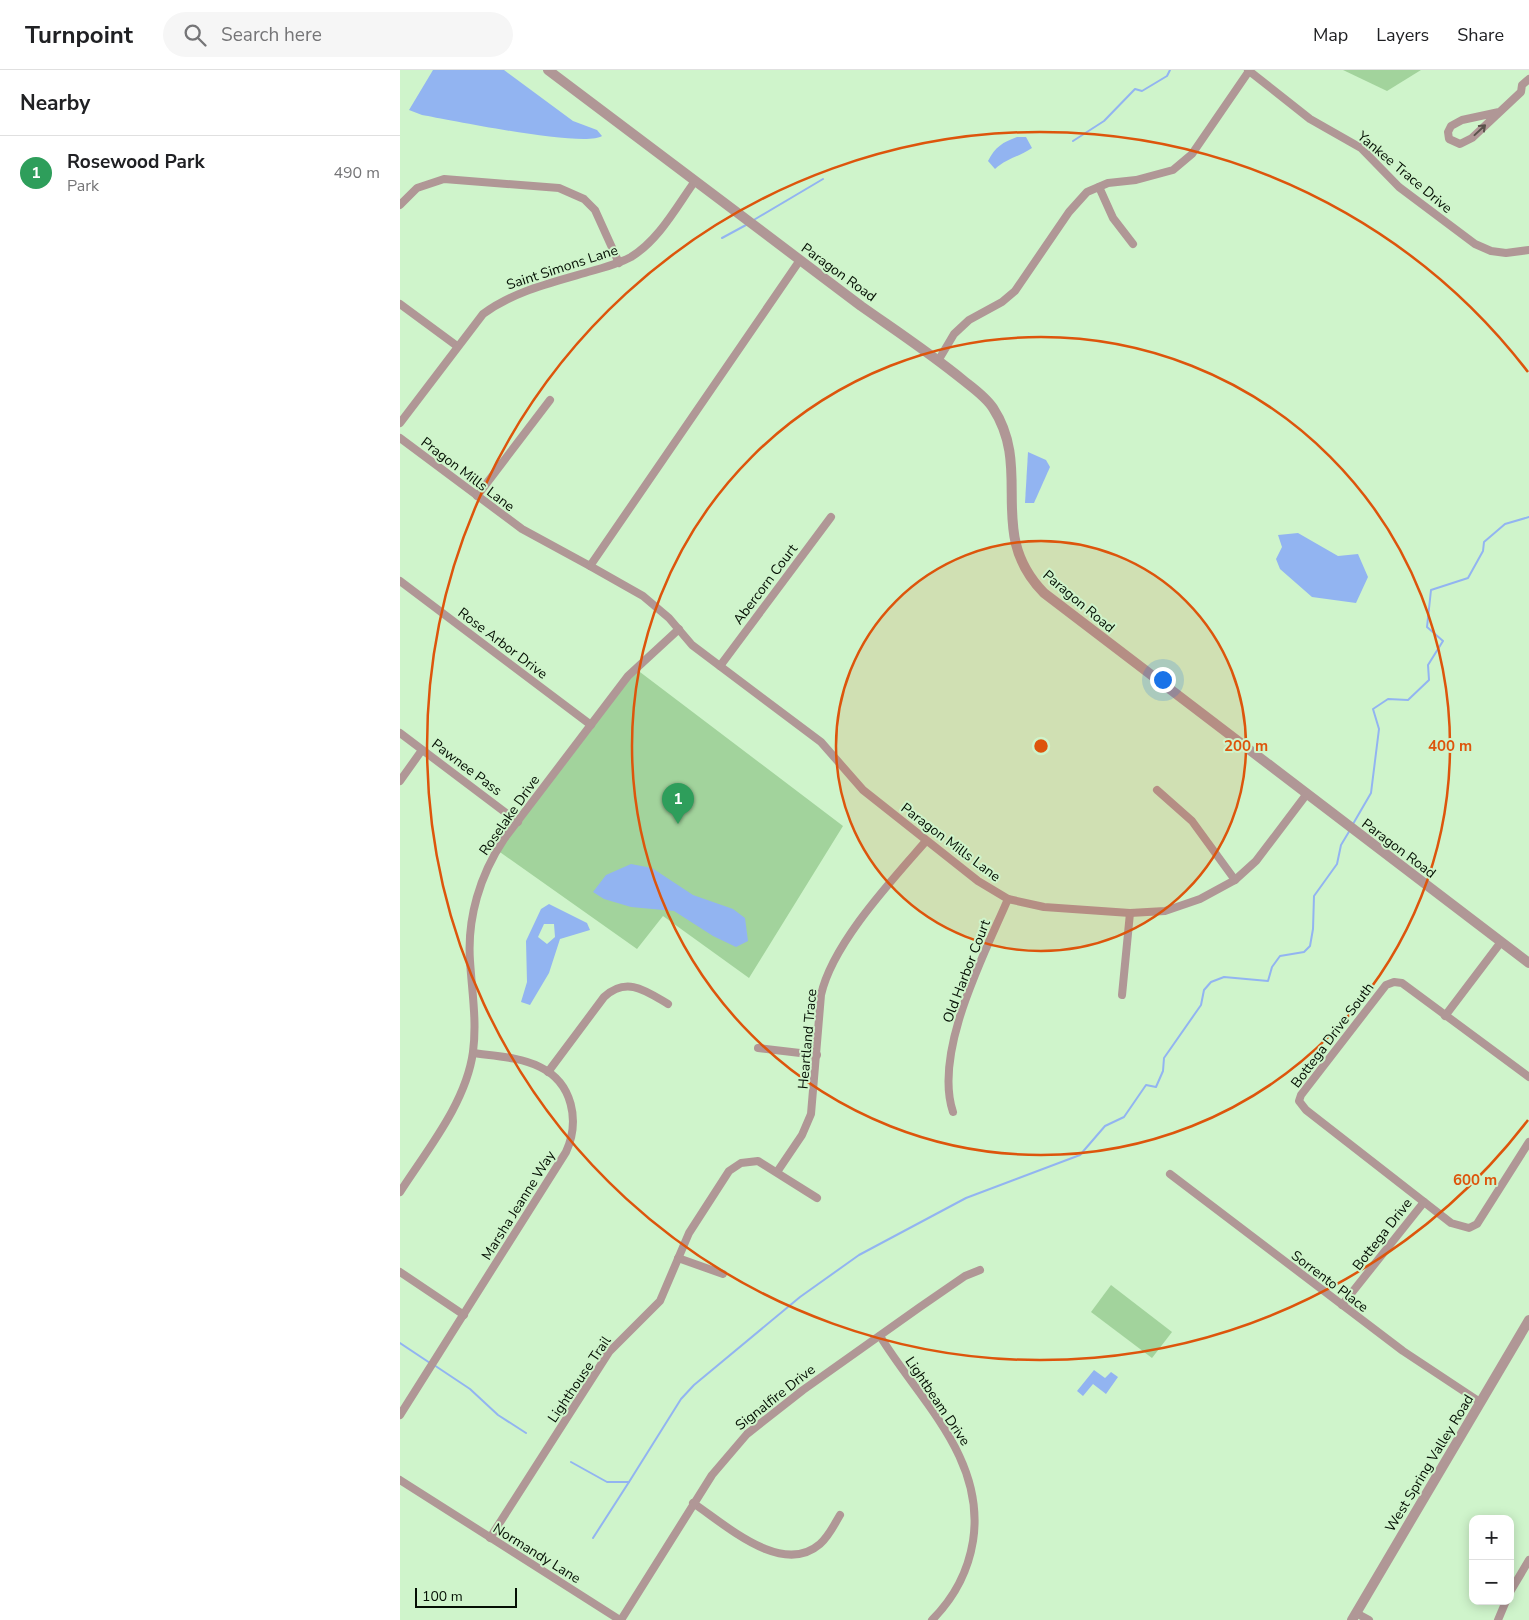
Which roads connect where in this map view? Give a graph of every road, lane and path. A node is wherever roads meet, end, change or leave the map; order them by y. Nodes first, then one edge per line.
1 (548, 70) edge
2 (1249, 71) edge
3 (1529, 79) edge
4 (1525, 91) edge
5 (1499, 112) junction
6 (695, 181) junction
7 (1099, 187) junction
8 (400, 204) edge
9 (1133, 244) dead end
10 (1529, 250) edge
11 (800, 260) junction
12 (619, 263) junction
13 (400, 304) edge
14 (457, 346) junction
15 (938, 361) junction
16 (550, 400) dead end
17 (400, 423) edge
18 (400, 438) edge
19 (477, 496) junction
20 (830, 517) dead end
21 (590, 566) junction
22 (400, 581) edge
23 (678, 629) junction
24 (720, 666) junction
25 (591, 726) junction
26 (400, 733) edge
27 (422, 750) junction
28 (400, 781) edge
29 (1157, 790) dead end
30 (1306, 795) junction
31 (518, 822) junction
32 (926, 841) junction
33 (1235, 880) junction
34 (1008, 899) junction
35 (1130, 913) junction
36 (1501, 942) junction
37 (1529, 963) edge
38 (1122, 995) dead end
39 (668, 1004) dead end
40 (1445, 1016) junction
41 (758, 1048) dead end
42 (473, 1053) junction
43 (817, 1055) junction
44 (548, 1072) junction
45 (1529, 1077) edge
46 (953, 1112) dead end
47 (1529, 1142) edge
48 (777, 1172) junction
49 (1170, 1174) dead end
50 (400, 1192) edge
51 (817, 1198) dead end
52 (1424, 1202) junction
53 (678, 1258) junction
54 (980, 1270) dead end
55 (400, 1272) edge
56 (723, 1274) dead end
57 (1342, 1305) junction
58 (464, 1315) junction
59 (1529, 1320) edge
60 (880, 1336) junction
61 (1480, 1402) junction
62 (400, 1414) edge
63 (400, 1480) edge
64 (693, 1503) junction
65 (840, 1516) dead end
66 (490, 1538) junction
67 (1529, 1560) edge
68 (1514, 1585) edge
69 (1504, 1605) edge
70 (1354, 1616) edge
71 (620, 1620) edge
72 (932, 1620) edge
73 (1368, 1620) edge
74 (1498, 1620) edge

1 - 6 street, Paragon Road
2 - 7 street
2 - 10 street, Yankee Trace Drive
3 - 4 street
4 - 5 street
5 -> 5 street
6 - 11 street, Paragon Road
6 - 12 street, Saint Simons Lane
7 - 9 street
7 - 15 street
8 - 12 street
11 - 15 street, Paragon Road
11 - 21 street
12 - 14 street, Saint Simons Lane
13 - 14 street
14 - 17 street, Saint Simons Lane
15 - 30 street, Paragon Road
16 - 19 street
18 - 19 street, Pragon Mills Lane
19 - 21 street, Pragon Mills Lane
20 - 24 street, Abercorn Court
21 - 23 street, Paragon Mills Lane
22 - 25 street, Rose Arbor Drive
23 - 24 street, Paragon Mills Lane
23 - 25 street, Roselake Drive
24 - 32 street, Paragon Mills Lane
25 - 31 street, Roselake Drive
26 - 27 street, Pawnee Pass
27 - 28 street
27 - 31 street, Pawnee Pass
29 - 33 street
30 - 33 street, Paragon Mills Lane
30 - 36 street, Paragon Road
31 - 42 street, Roselake Drive
32 - 34 street, Paragon Mills Lane
32 - 43 street, Heartland Trace
33 - 35 street, Paragon Mills Lane
34 - 35 street, Paragon Mills Lane
34 - 46 street, Old Harbor Court
35 - 38 street
36 - 37 street, Paragon Road
36 - 40 street
39 - 44 street
40 - 45 street
40 - 52 street, Bottega Drive South
41 - 43 street
42 - 44 street, Marsha Jeanne Way
42 - 50 street, Roselake Drive
43 - 48 street, Heartland Trace
44 - 58 street, Marsha Jeanne Way
47 - 52 street
48 - 51 street, Lighthouse Trail
48 - 53 street, Lighthouse Trail
49 - 57 street, Sorrento Place
52 - 57 street, Bottega Drive
53 - 56 street
53 - 66 street, Lighthouse Trail
54 - 60 street, Signalfire Drive
55 - 58 street
57 - 61 street, Sorrento Place
58 - 62 street, Marsha Jeanne Way
59 - 61 street, West Spring Valley Road
60 - 64 street, Signalfire Drive
60 - 72 street, Lightbeam Drive
61 - 70 street, West Spring Valley Road
63 - 66 street, Normandy Lane
64 - 65 street
64 - 71 street, Signalfire Drive
66 - 71 street, Normandy Lane
67 - 68 street
69 - 74 street
70 - 73 street

